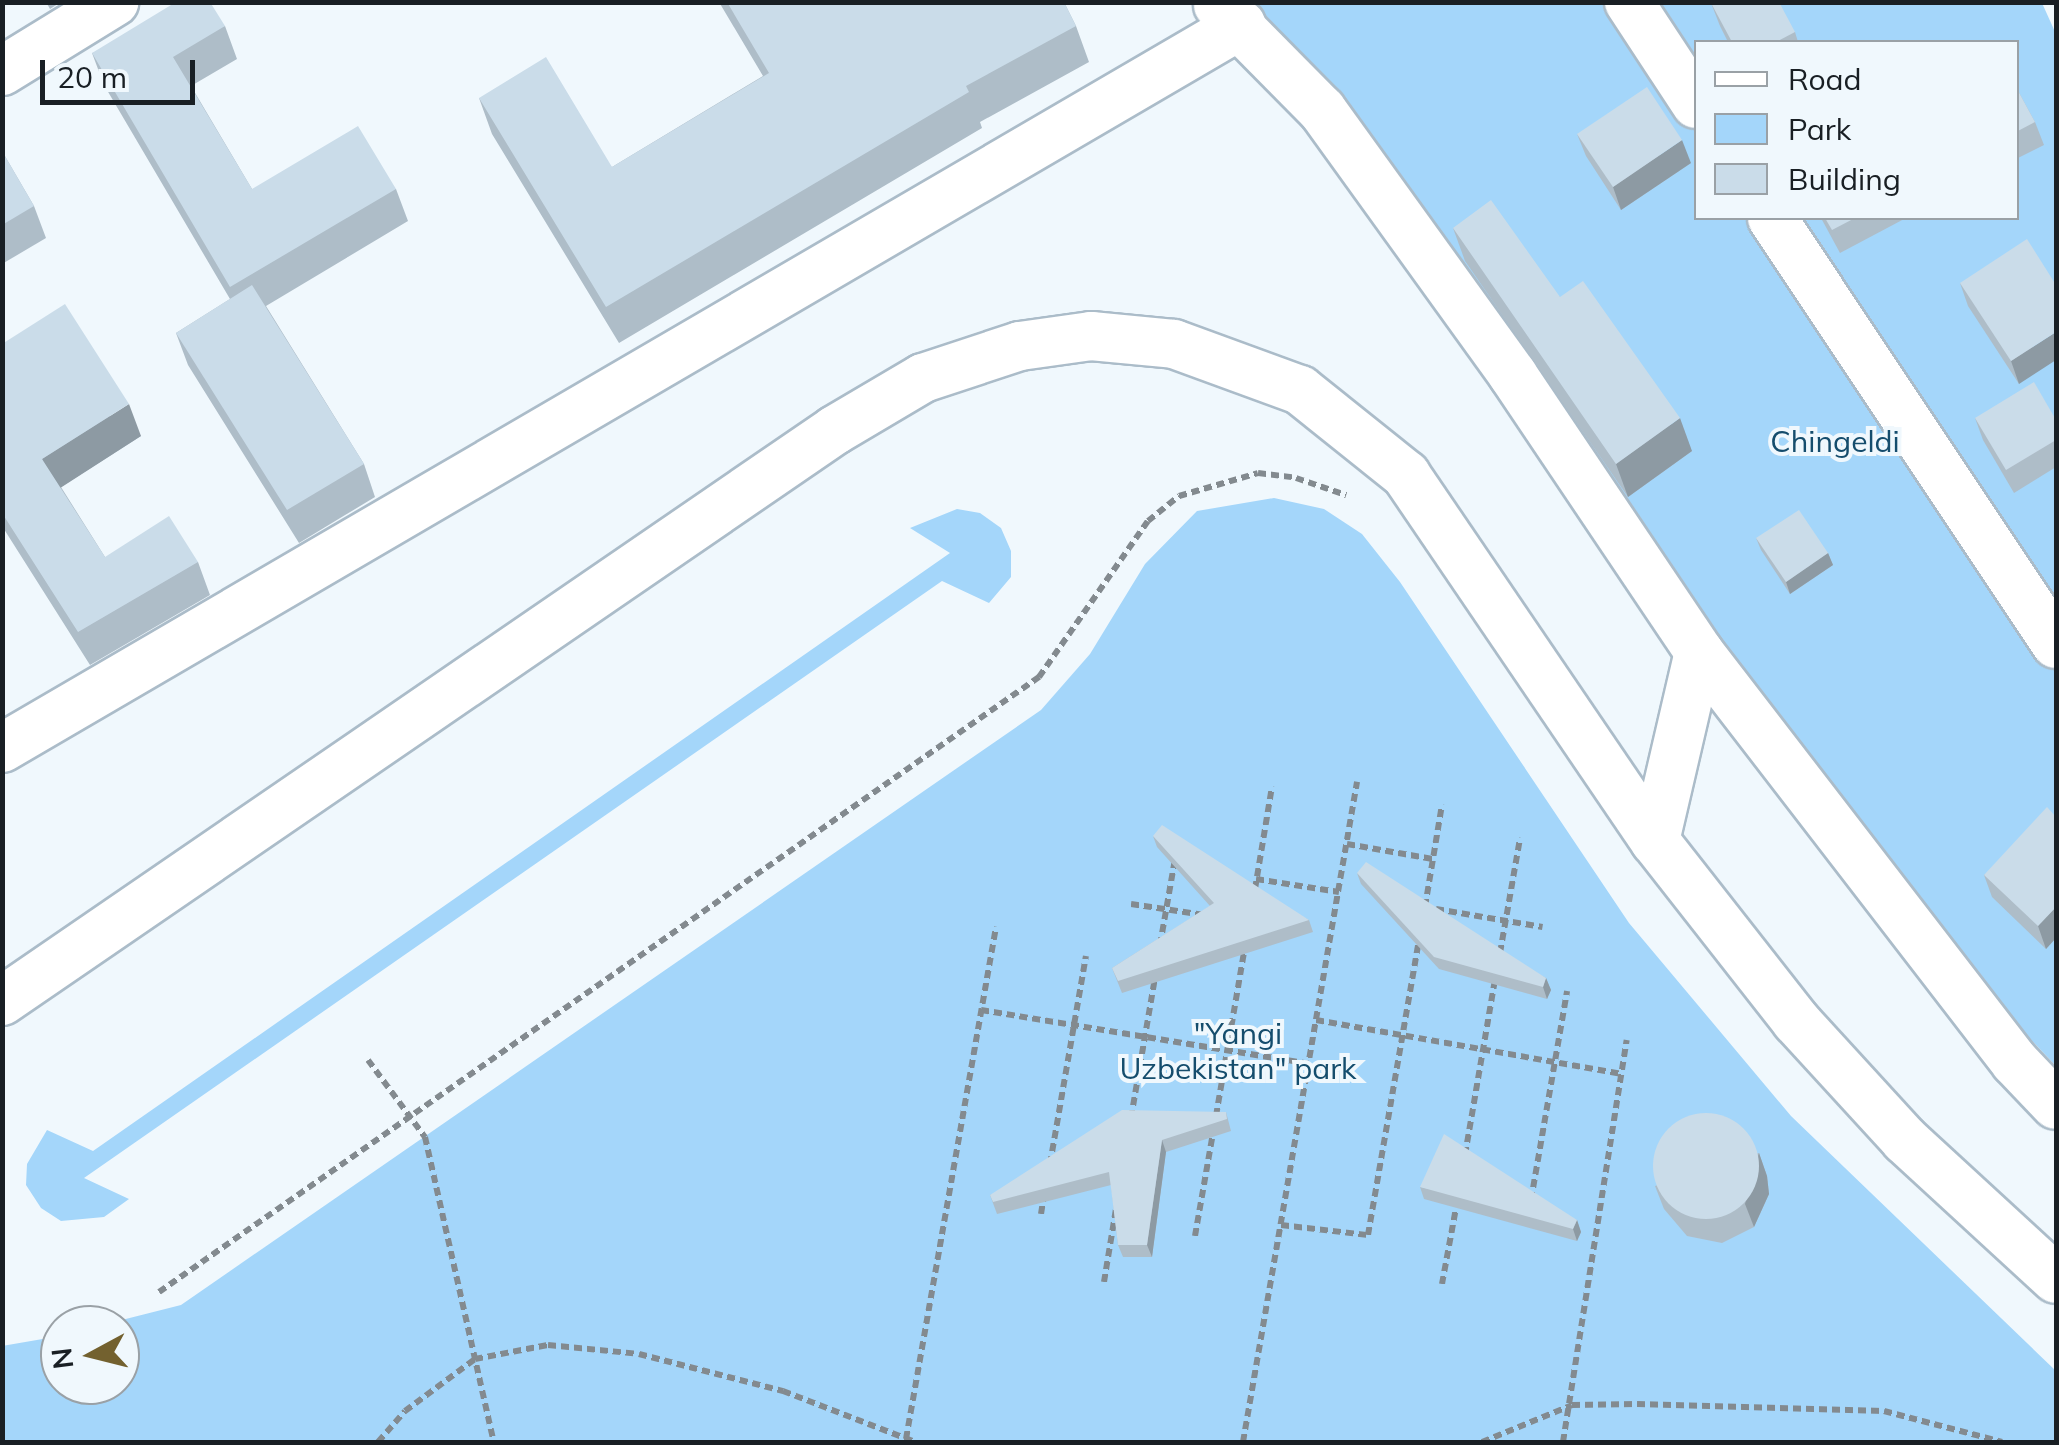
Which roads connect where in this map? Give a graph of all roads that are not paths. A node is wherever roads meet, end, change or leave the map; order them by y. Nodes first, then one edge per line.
1 (114, 2) edge
2 (1629, 2) edge
3 (1228, 14) edge
4 (2, 71) edge
5 (1694, 101) edge
6 (1773, 220) edge
7 (2056, 644) edge
8 (1700, 652) junction
9 (2, 748) edge
10 (1655, 841) junction
11 (2, 1001) edge
12 (2056, 1105) edge
13 (2056, 1278) edge

1 - 4 street
2 - 5 street
3 - 8 street
3 - 9 street
6 - 7 street
8 - 10 street
8 - 12 street
10 - 11 street
10 - 13 street

